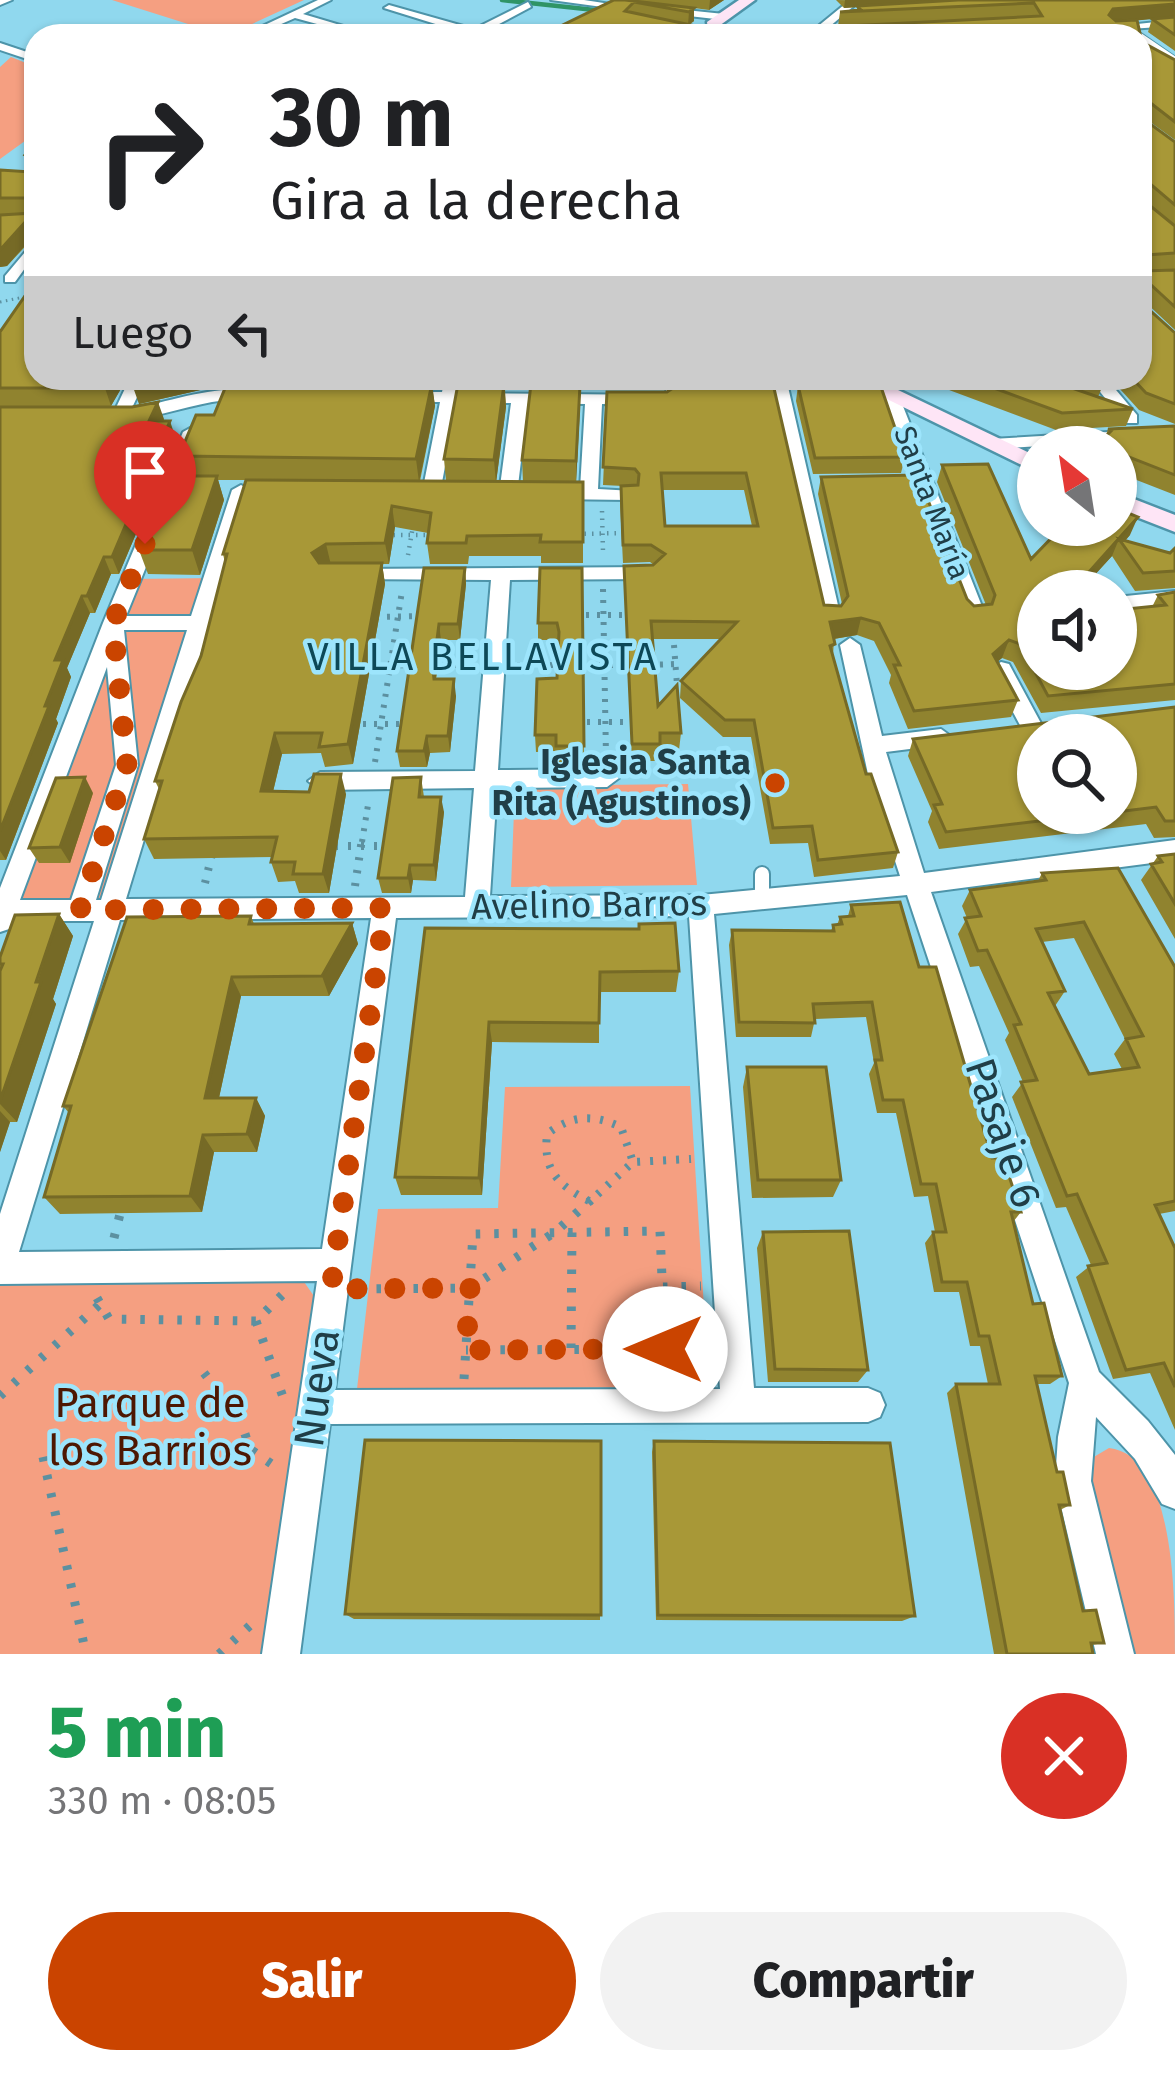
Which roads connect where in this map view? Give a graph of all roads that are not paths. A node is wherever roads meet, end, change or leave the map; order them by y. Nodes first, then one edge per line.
1 (326, 0) edge
2 (406, 0) edge
3 (556, 0) edge
4 (748, 0) edge
5 (763, 0) edge
6 (856, 0) edge
7 (528, 5) dead end
8 (591, 7) edge
9 (389, 8) junction
10 (863, 12) edge
11 (840, 13) junction
12 (293, 14) junction
13 (1100, 16) edge
14 (724, 17) junction
15 (637, 22) edge
16 (272, 24) edge
17 (332, 24) edge
18 (355, 24) edge
19 (445, 24) edge
20 (497, 24) edge
21 (715, 24) edge
22 (827, 24) edge
23 (1110, 24) edge
24 (132, 390) edge
25 (425, 390) edge
26 (450, 390) edge
27 (470, 390) edge
28 (675, 390) edge
29 (781, 390) edge
30 (1107, 390) edge
31 (890, 391) joint
32 (280, 395) edge
33 (374, 396) edge
34 (520, 398) junction
35 (594, 398) junction
36 (206, 399) junction
37 (1091, 405) edge
38 (96, 416) edge
39 (120, 416) junction
40 (1131, 418) junction
41 (1175, 433) edge
42 (992, 443) junction
43 (1017, 456) edge
44 (802, 484) junction
45 (830, 484) edge
46 (212, 490) edge
47 (242, 490) junction
48 (267, 490) edge
49 (433, 493) edge
50 (628, 495) edge
51 (596, 501) junction
52 (1137, 508) edge
53 (1175, 523) edge
54 (650, 573) edge
55 (502, 574) junction
56 (331, 575) edge
57 (1175, 598) edge
58 (1137, 602) edge
59 (830, 614) edge
60 (975, 614) edge
61 (113, 623) junction
62 (200, 623) junction
63 (850, 645) dead end
64 (1001, 669) edge
65 (1027, 714) edge
66 (970, 734) edge
67 (872, 745) junction
68 (607, 778) road end
69 (486, 779) junction
70 (320, 781) edge
71 (1175, 850) edge
72 (1111, 858) junction
73 (918, 884) junction
74 (1130, 891) edge
75 (701, 905) junction
76 (477, 907) junction
77 (385, 908) junction
78 (110, 909) junction
79 (80, 910) junction
80 (2, 915) edge
81 (0, 1266) edge
82 (333, 1277) junction
83 (1086, 1383) junction
84 (300, 1404) junction
85 (868, 1405) dead end
86 (738, 1406) junction
87 (1175, 1491) edge
88 (281, 1654) edge
89 (1115, 1654) edge

1 - 12 street
2 - 9 street
3 - 8 street
4 - 14 street
5 - 14 street
6 - 11 street
7 - 20 street
8 - 14 street
8 - 15 street
9 - 18 street
9 - 19 street
10 - 11 street
11 - 22 street
12 - 16 street
12 - 17 street
13 - 23 street
14 - 21 street
24 - 39 street
25 - 33 street
26 - 49 street
27 - 34 street
28 - 35 street
29 - 44 street
30 - 40 street
31 - 42 street
31 - 60 street, Santa María
32 - 36 street
34 - 35 street
34 - 51 street
35 - 51 street
36 - 39 street
36 - 61 street
37 - 40 street
38 - 39 street
40 - 41 street
41 - 42 street
42 - 43 street
44 - 45 street
44 - 59 street
46 - 47 street
47 - 48 street
47 - 62 street
50 - 51 street
52 - 53 street
54 - 55 street
55 - 56 street
55 - 69 street
57 - 58 street
61 - 62 street
61 - 79 street
61 - 80 street
62 - 78 street
63 - 67 street, Pasaje 6
64 - 65 street
66 - 67 street
67 - 73 street, Pasaje 6
68 - 69 street
69 - 70 street
69 - 76 street
71 - 72 street, Avelino Barros
72 - 73 street, Avelino Barros
72 - 74 street
73 - 75 street, Avelino Barros
73 - 83 street, Pasaje 6
75 - 76 street, Avelino Barros
75 - 86 street
76 - 77 street, Avelino Barros
77 - 78 street, Avelino Barros
77 - 82 street, Nueva
78 - 79 street, Avelino Barros
78 - 81 street
79 - 80 street, Avelino Barros
81 - 82 street
82 - 84 street, Nueva
83 - 87 street
83 - 89 street
84 - 86 street
84 - 88 street, Nueva
85 - 86 street

